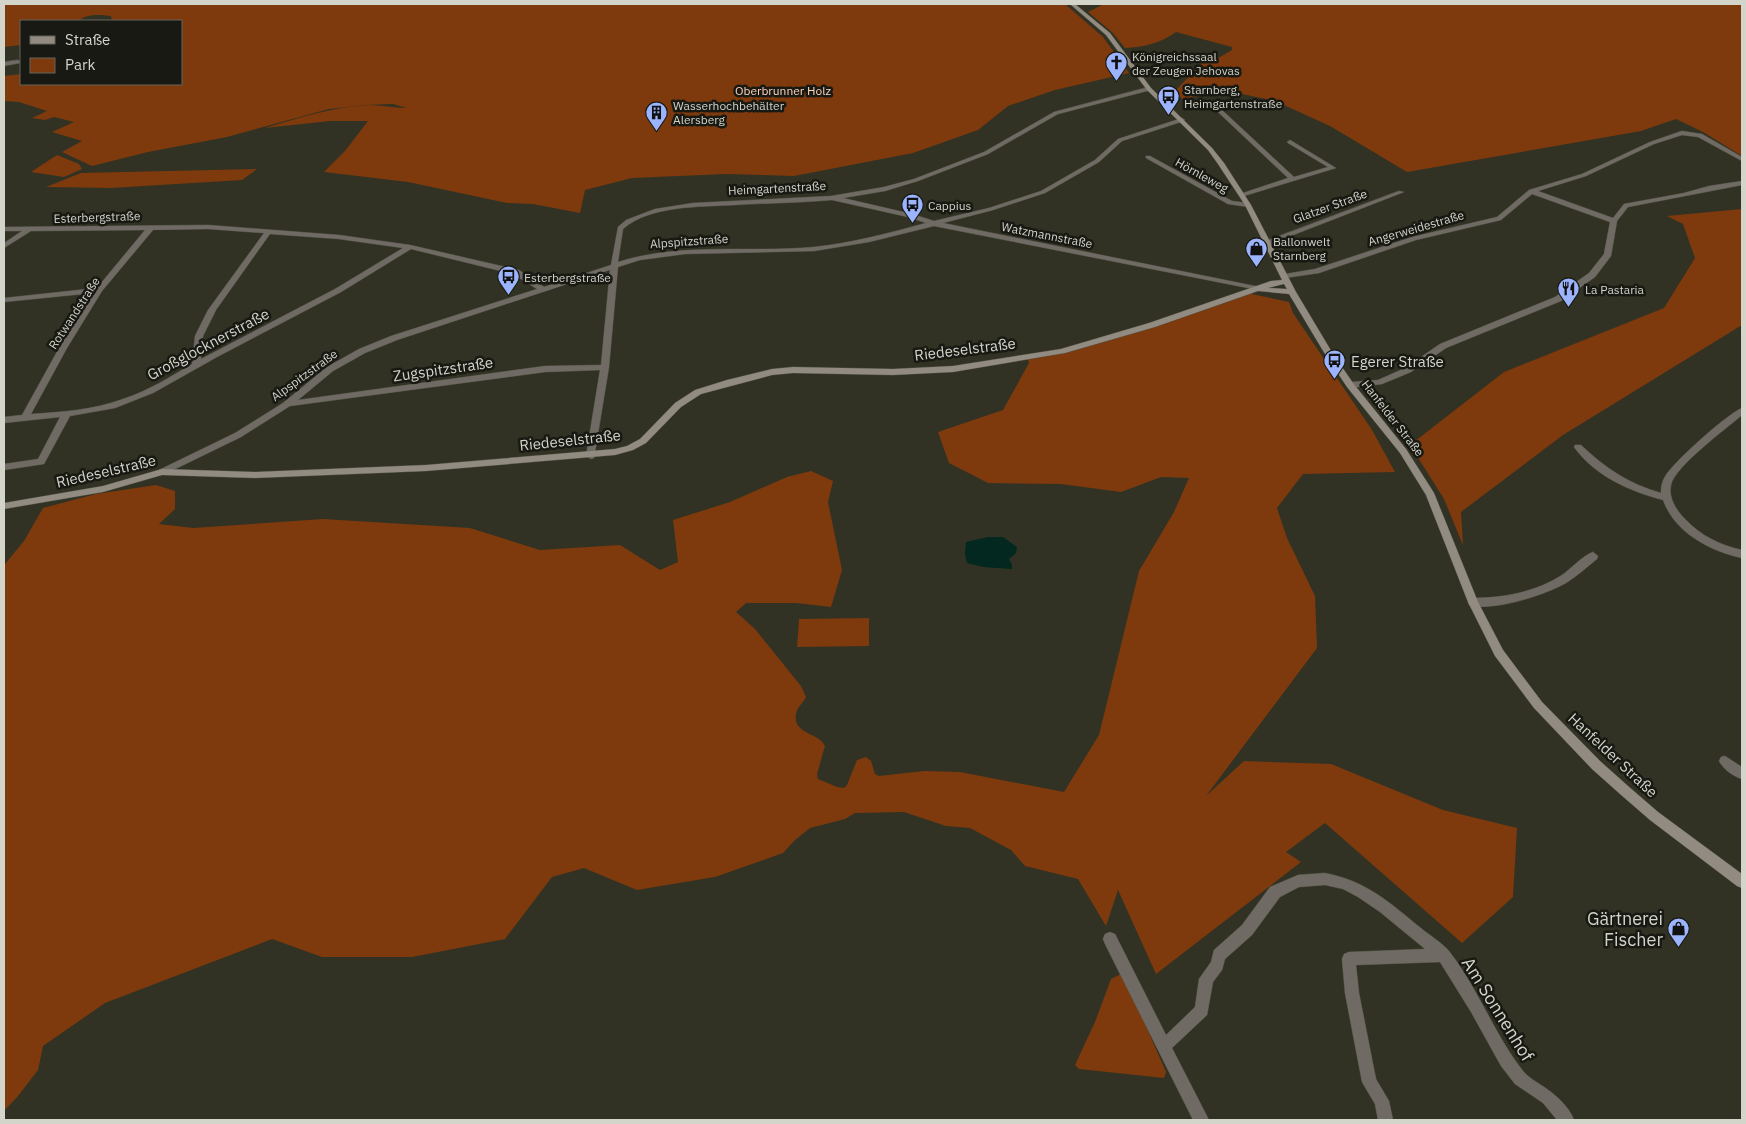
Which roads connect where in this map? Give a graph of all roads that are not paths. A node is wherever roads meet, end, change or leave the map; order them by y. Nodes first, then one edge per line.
1 (1072, 4) edge
2 (18, 62) dead end
3 (4, 64) edge
4 (1150, 88) junction
5 (1220, 112) dead end
6 (1182, 120) junction
7 (1290, 142) dead end
8 (1148, 157) dead end
9 (1742, 158) edge
10 (1293, 179) junction
11 (1742, 183) edge
12 (1401, 192) dead end
13 (1531, 192) junction
14 (1242, 195) junction
15 (831, 198) junction
16 (1248, 205) junction
17 (1614, 222) junction
18 (930, 223) junction
19 (151, 227) junction
20 (4, 229) edge
21 (29, 230) junction
22 (269, 231) junction
23 (1266, 242) junction
24 (4, 246) edge
25 (410, 247) junction
26 (614, 267) junction
27 (1286, 278) junction
28 (541, 288) junction
29 (1260, 289) junction
30 (99, 290) junction
31 (1292, 292) junction
32 (4, 300) edge
33 (196, 365) junction
34 (605, 367) junction
35 (1350, 386) junction
36 (286, 405) junction
37 (1742, 411) edge
38 (67, 413) junction
39 (26, 418) junction
40 (4, 420) edge
41 (1578, 447) dead end
42 (591, 456) junction
43 (4, 467) edge
44 (162, 472) junction
45 (1666, 498) junction
46 (4, 506) edge
47 (1742, 554) edge
48 (1593, 556) dead end
49 (1473, 602) junction
50 (1725, 760) dead end
51 (1742, 774) edge
52 (1742, 882) edge
53 (1110, 939) dead end
54 (1443, 955) junction
55 (1161, 1041) junction
56 (1201, 1120) edge
57 (1385, 1120) edge
58 (1567, 1120) edge

1 - 4 street, Hanfelder Straße
2 - 3 street
4 - 6 street, Hanfelder Straße
4 - 15 street, Heimgartenstraße
5 - 10 street
6 - 14 street, Hanfelder Straße
6 - 18 street, Alpspitzstraße
7 - 10 street
8 - 16 street, Hörnleweg
9 - 13 street, Angerweidestraße
10 - 14 street
11 - 17 street
12 - 23 street, Glatzer Straße
13 - 17 street
13 - 27 street, Angerweidestraße
14 - 16 street, Hanfelder Straße
15 - 18 street, Watzmannstraße
15 - 26 street, Heimgartenstraße
16 - 23 street, Hanfelder Straße
17 - 35 street
18 - 26 street, Alpspitzstraße
18 - 29 street, Watzmannstraße
19 - 21 street, Esterbergstraße
19 - 22 street, Esterbergstraße
19 - 30 street, Rotwandstraße
20 - 21 street, Esterbergstraße
21 - 24 street
22 - 25 street, Esterbergstraße
22 - 33 street
23 - 27 street, Hanfelder Straße
25 - 28 street, Esterbergstraße
25 - 33 street, Großglocknerstraße
26 - 28 street, Alpspitzstraße
26 - 34 street, Heimgartenstraße
27 - 29 street, Riedeselstraße
27 - 31 street, Hanfelder Straße
28 - 36 street, Alpspitzstraße
29 - 31 street
29 - 42 street, Riedeselstraße
30 - 32 street
30 - 39 street, Rotwandstraße
31 - 35 street, Hanfelder Straße
33 - 38 street, Großglocknerstraße
34 - 36 street, Zugspitzstraße
34 - 42 street, Heimgartenstraße
35 - 49 street, Hanfelder Straße
36 - 44 street, Alpspitzstraße
37 - 45 street
38 - 39 street, Großglocknerstraße
38 - 43 street
39 - 40 street, Großglocknerstraße
41 - 45 street
42 - 44 street, Riedeselstraße
44 - 46 street, Riedeselstraße
45 - 47 street
48 - 49 street
49 - 52 street, Hanfelder Straße
50 - 51 street
53 - 55 street
54 - 55 street, Am Sonnenhof
54 - 57 street, Am Sonnenhof
54 - 58 street, Am Sonnenhof
55 - 56 street

